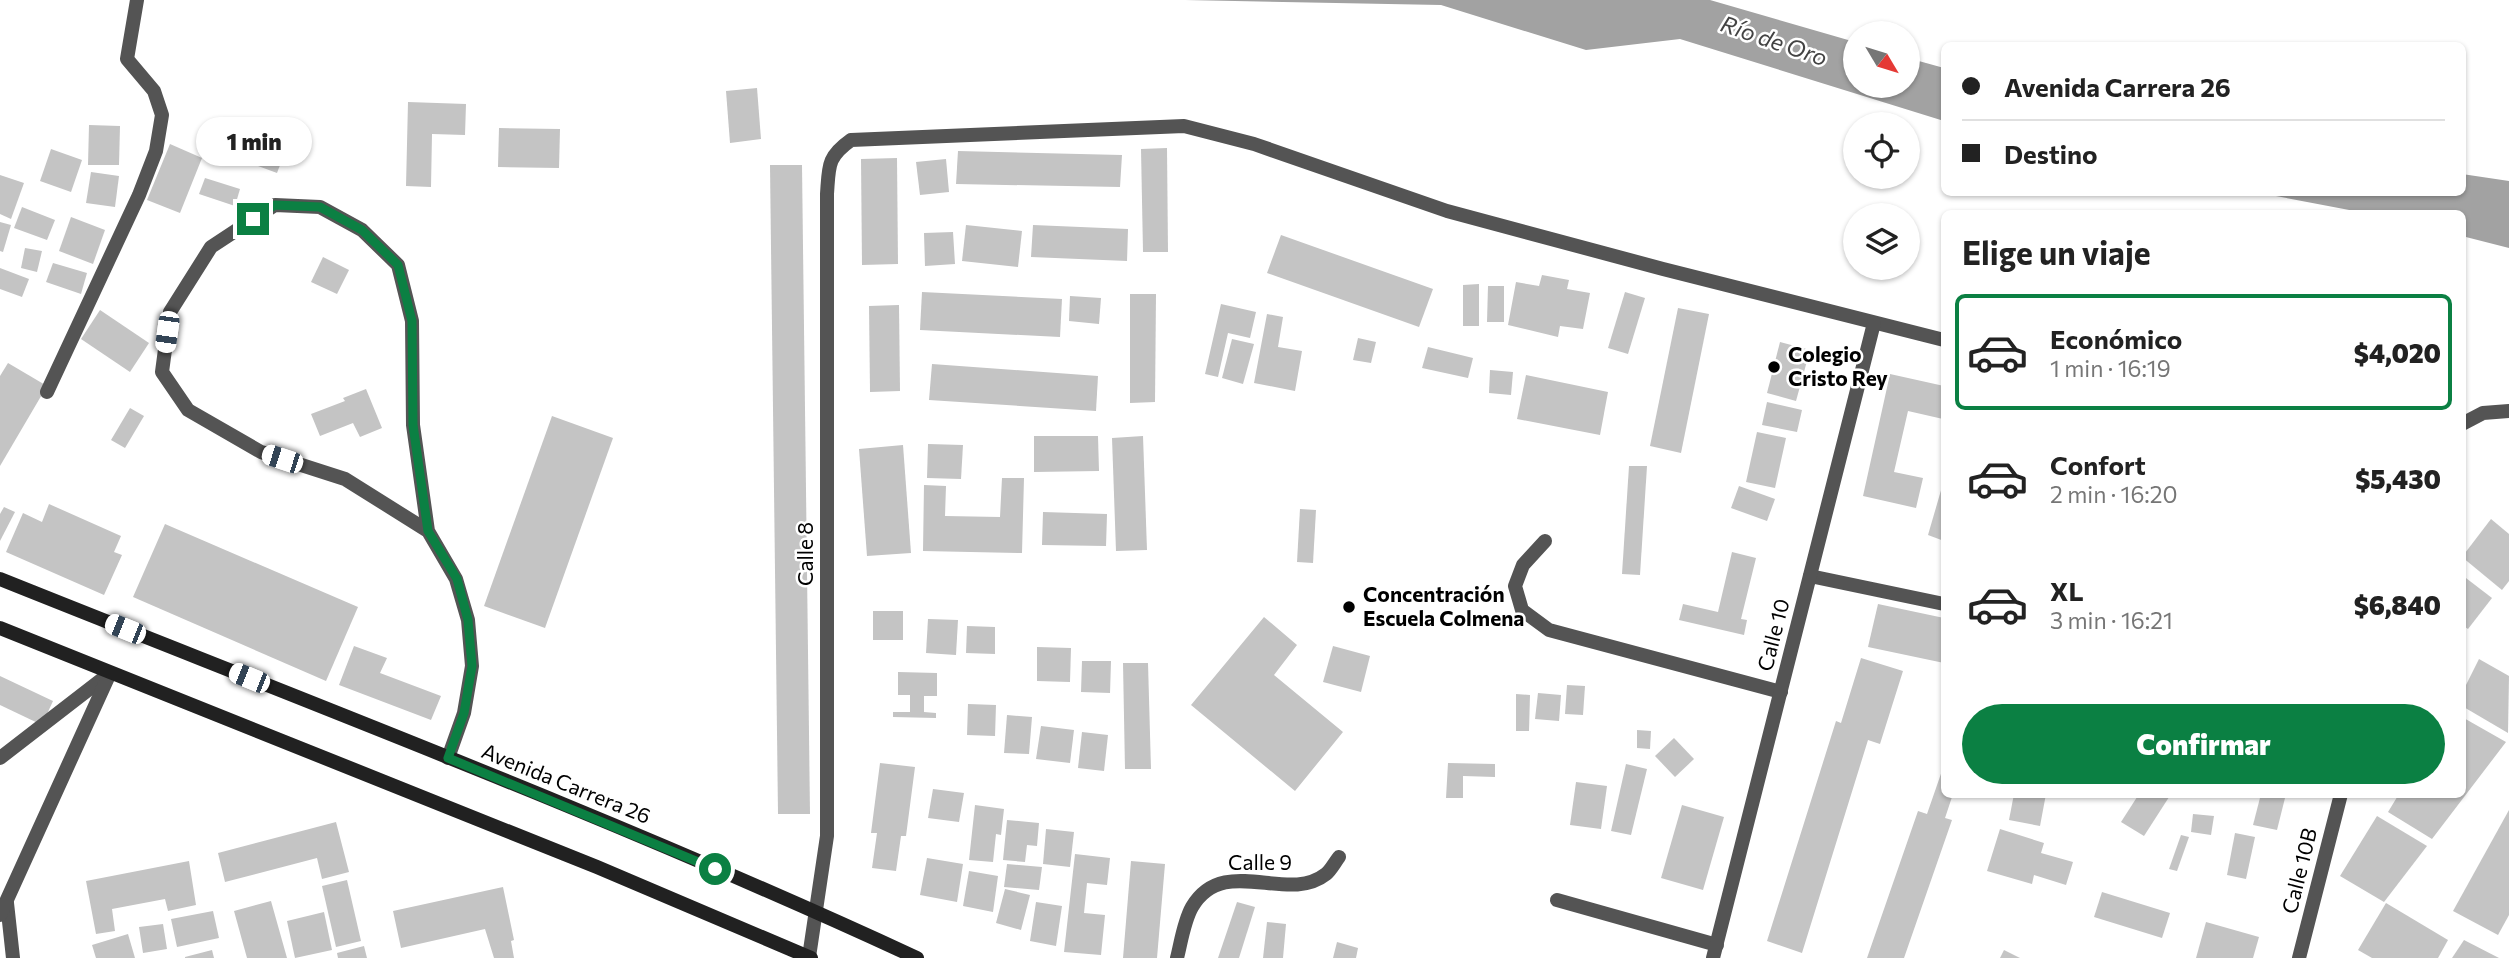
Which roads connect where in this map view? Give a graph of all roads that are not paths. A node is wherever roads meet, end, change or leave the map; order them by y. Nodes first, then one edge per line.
1 (137, 0) edge
2 (1874, 323) junction
3 (1941, 339) edge
4 (47, 392) dead end
5 (2509, 411) edge
6 (2466, 422) edge
7 (428, 531) junction
8 (1545, 541) dead end
9 (1810, 576) junction
10 (0, 579) edge
11 (1941, 603) edge
12 (0, 628) edge
13 (110, 673) junction
14 (1781, 692) junction
15 (0, 758) edge
16 (448, 758) junction
17 (2340, 798) edge
18 (1339, 857) dead end
19 (1557, 900) dead end
20 (6, 901) junction
21 (817, 912) junction
22 (0, 915) edge
23 (1715, 952) edge
24 (13, 958) edge
25 (811, 958) edge
26 (917, 958) edge
27 (1177, 958) edge
28 (2299, 958) edge

1 - 4 street
2 - 3 street
2 - 9 street, Calle 10
2 - 21 street, Calle 8
5 - 6 street
7 - 7 street
7 - 16 street
8 - 14 street
9 - 11 street
9 - 14 street, Calle 10
10 - 16 main road, Avenida Carrera 26
12 - 13 main road
13 - 15 street
13 - 20 street
13 - 25 main road
14 - 23 street, Calle 10
16 - 21 main road, Avenida Carrera 26
17 - 28 street, Calle 10B
18 - 27 street, Calle 9
19 - 23 street
20 - 22 street
20 - 24 street
21 - 25 street, Calle 8
21 - 26 main road, Avenida Carrera 26

